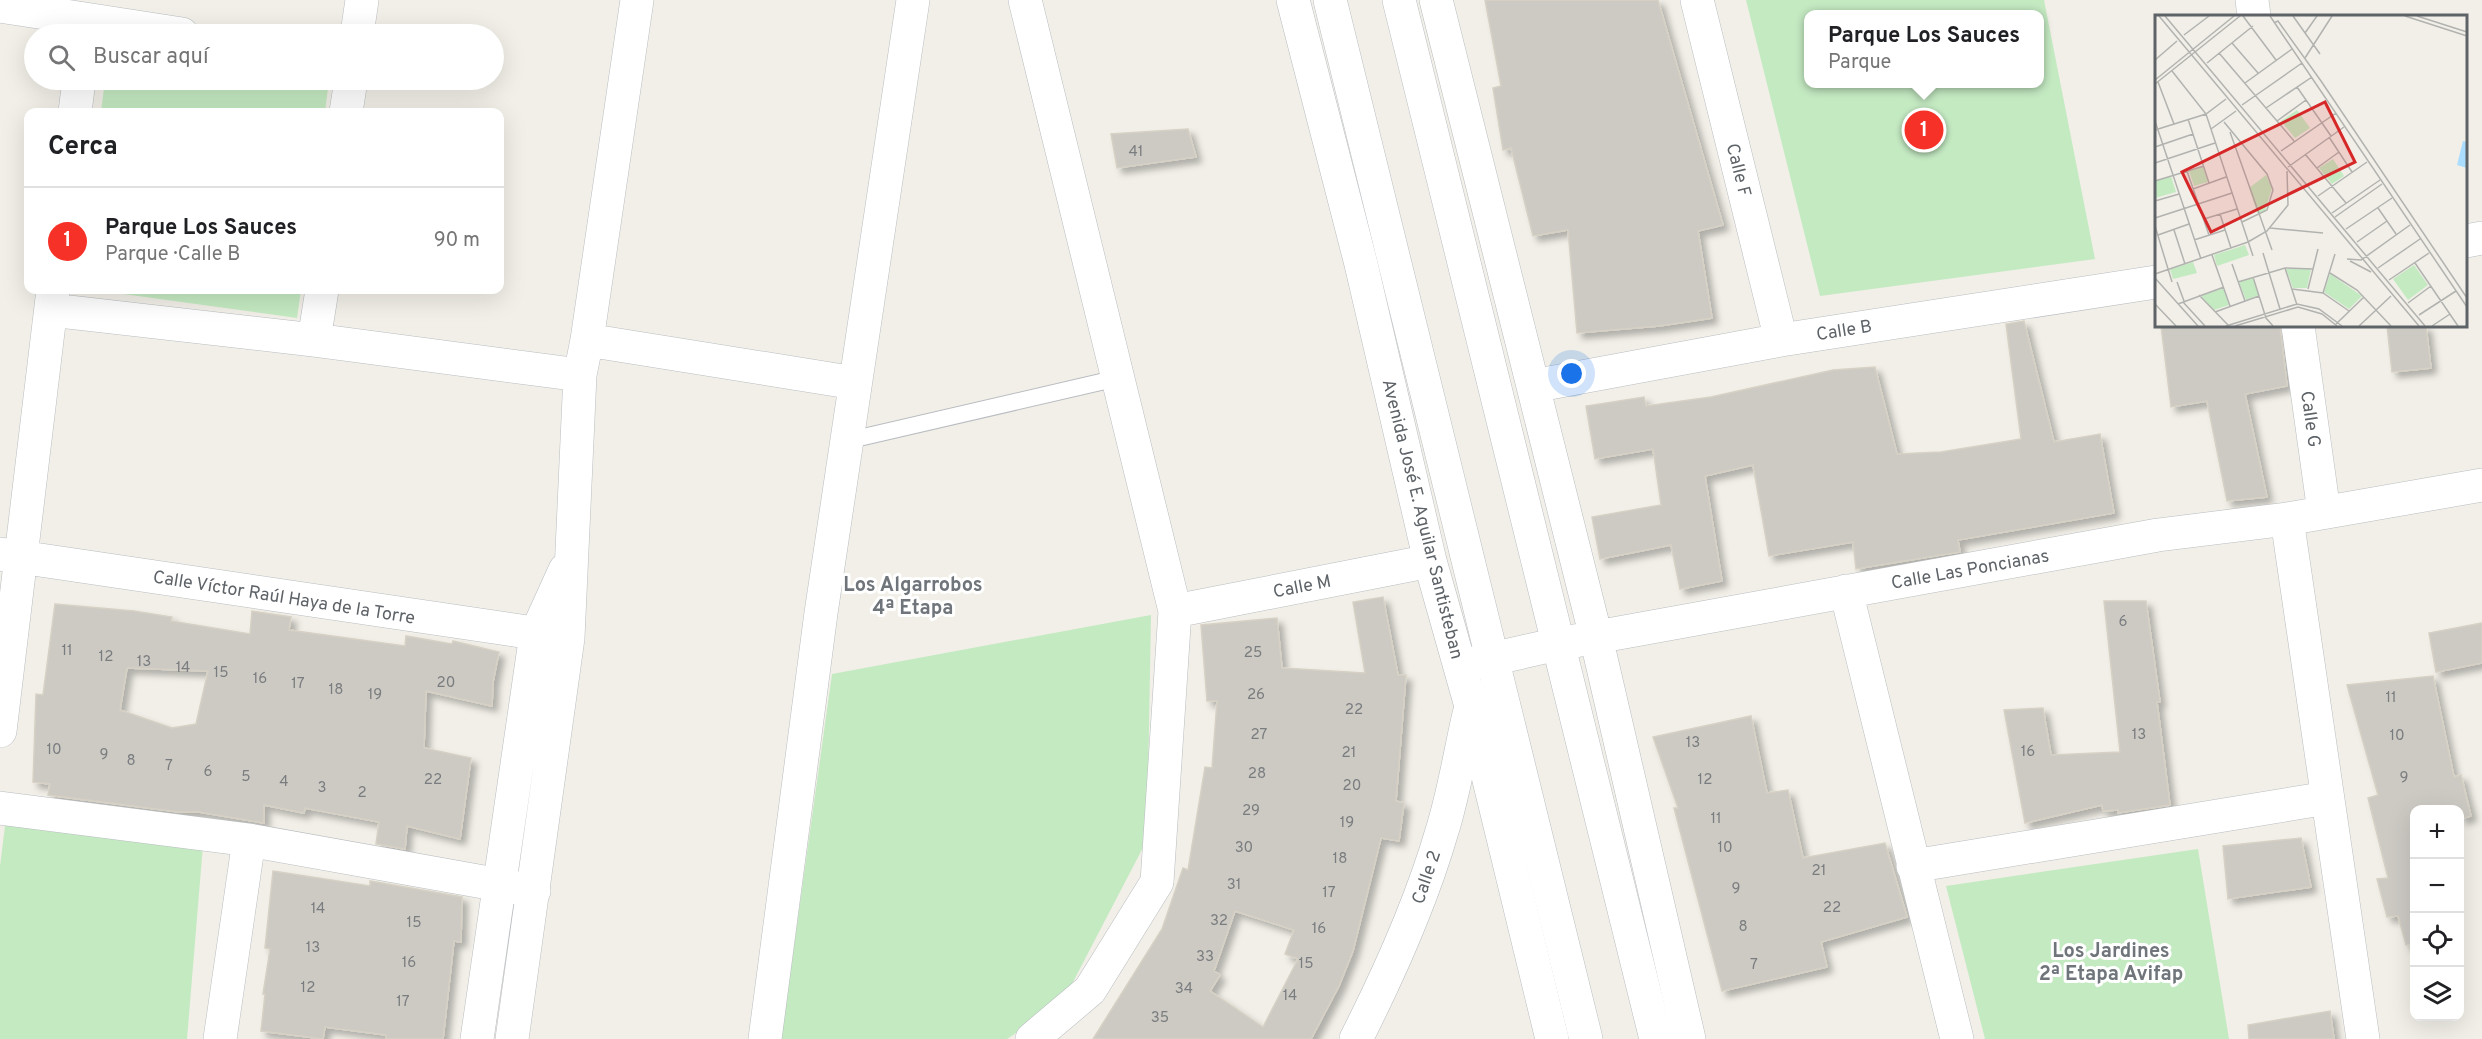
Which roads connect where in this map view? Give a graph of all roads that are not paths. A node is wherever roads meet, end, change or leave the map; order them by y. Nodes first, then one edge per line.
1 (362, 0) edge
2 (637, 0) edge
3 (913, 0) edge
4 (1025, 0) edge
5 (1293, 0) edge
6 (1330, 0) edge
7 (1399, 0) edge
8 (1437, 0) edge
9 (1697, 0) edge
10 (2252, 0) edge
11 (0, 6) edge
12 (2254, 15) edge
13 (73, 24) edge
14 (358, 24) edge
15 (78, 90) edge
16 (349, 90) edge
17 (76, 108) edge
18 (347, 108) edge
19 (2482, 238) edge
20 (2467, 241) edge
21 (2155, 282) edge
22 (320, 294) edge
23 (52, 300) edge
24 (2298, 327) edge
25 (314, 340) junction
26 (587, 340) junction
27 (1781, 340) junction
28 (580, 375) junction
29 (1118, 378) junction
30 (855, 383) junction
31 (1533, 386) junction
32 (846, 441) junction
33 (2482, 485) edge
34 (2324, 512) junction
35 (2287, 519) junction
36 (572, 555) junction
37 (10, 556) edge
38 (1430, 561) junction
39 (1846, 591) junction
40 (1174, 611) junction
41 (536, 634) junction
42 (1596, 637) junction
43 (568, 638) junction
44 (1558, 644) junction
45 (1491, 659) junction
46 (1460, 666) junction
47 (1471, 706) junction
48 (0, 730) edge
49 (2327, 798) junction
50 (0, 808) edge
51 (249, 840) junction
52 (1913, 866) junction
53 (500, 884) junction
54 (534, 891) junction
55 (220, 1039) edge
56 (477, 1039) edge
57 (512, 1039) edge
58 (765, 1039) edge
59 (1032, 1039) edge
60 (1356, 1039) edge
61 (1552, 1039) edge
62 (1586, 1039) edge
63 (1656, 1039) edge
64 (1689, 1039) edge
65 (1957, 1039) edge
66 (2363, 1039) edge

1 - 14 street
2 - 26 street
3 - 30 street
4 - 29 street
5 - 38 street, Avenida José E. Aguilar Santisteban
6 - 45 street, Avenida José E. Aguilar Santisteban
7 - 44 street
8 - 31 street
9 - 27 street, Calle F
10 - 12 street
11 - 13 street
15 - 17 street
16 - 18 street
19 - 20 street
21 - 27 street, Calle B
22 - 25 street
23 - 25 street
23 - 37 street
24 - 34 street, Calle G
25 - 28 street
26 - 28 street
26 - 30 street
27 - 31 street, Calle B
28 - 36 street
29 - 32 lane
29 - 40 street
30 - 32 street
31 - 42 street
32 - 58 street
33 - 34 street, Calle Las Poncianas
34 - 35 street, Calle Las Poncianas
35 - 39 street, Calle Las Poncianas
35 - 49 street
36 - 41 street
36 - 43 street
37 - 41 street, Calle Víctor Raúl Haya de la Torre
37 - 48 street
38 - 40 street, Calle M
38 - 46 street, Avenida José E. Aguilar Santisteban
39 - 42 street, Calle Las Poncianas
39 - 52 street
40 - 59 street
41 - 43 street, Calle Víctor Raúl Haya de la Torre
41 - 53 street
42 - 44 street, Calle Las Poncianas
42 - 64 street
43 - 54 street
44 - 45 street, Calle Las Poncianas
44 - 63 street
45 - 46 street, Calle Las Poncianas
45 - 62 street, Avenida José E. Aguilar Santisteban
46 - 47 street, Avenida José E. Aguilar Santisteban
47 - 60 street, Calle 2
47 - 61 street, Avenida José E. Aguilar Santisteban
49 - 52 street
49 - 66 street
50 - 51 street
51 - 53 street
51 - 55 street
52 - 65 street
53 - 54 street
53 - 56 street
54 - 57 street

